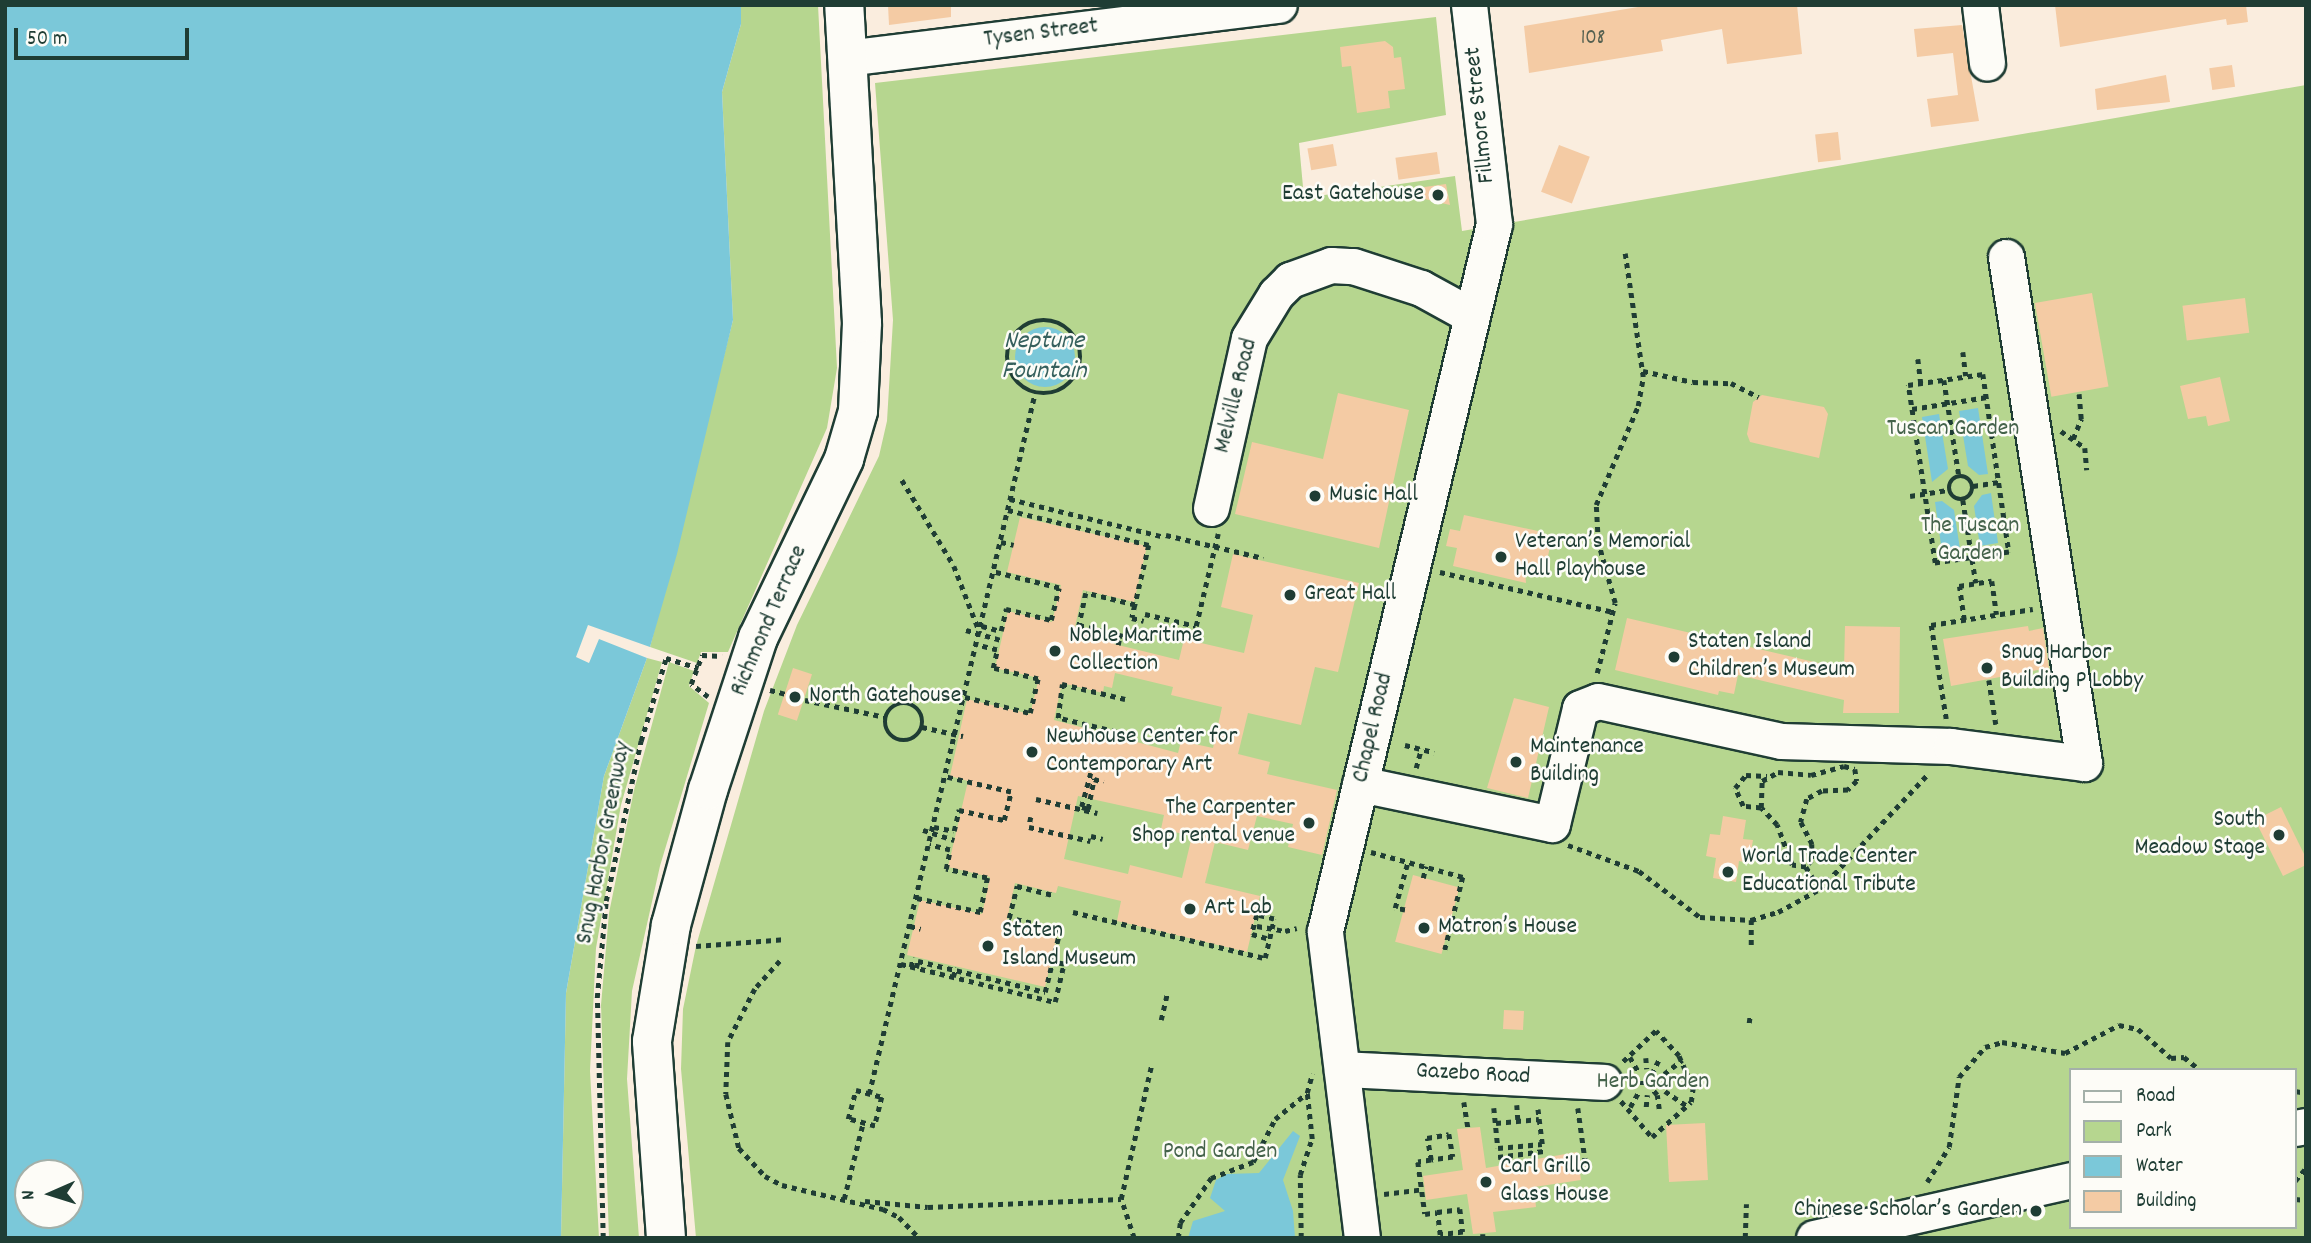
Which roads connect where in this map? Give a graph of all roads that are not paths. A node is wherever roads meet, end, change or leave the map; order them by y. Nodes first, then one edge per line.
1 (844, 5) edge
2 (1279, 5) edge
3 (1469, 5) edge
4 (1980, 5) edge
5 (846, 58) junction
6 (1987, 63) dead end
7 (1493, 224) joint
8 (2006, 257) dead end
9 (1472, 316) junction
10 (1215, 518) road end
11 (1360, 784) junction
12 (1328, 1066) junction
13 (1602, 1085) road end
14 (2070, 1180) edge
15 (666, 1238) edge
16 (1362, 1238) edge
17 (1814, 1238) edge

1 - 5 main road, Richmond Terrace
2 - 5 street, Tysen Street
3 - 7 street, Fillmore Street
4 - 6 street
5 - 15 main road, Richmond Terrace
7 - 9 street, Chapel Road
8 - 11 street
9 - 10 street, Melville Road
9 - 11 street, Chapel Road
11 - 12 street, Chapel Road
12 - 13 street, Gazebo Road
12 - 16 street, Chapel Road
14 - 17 street

